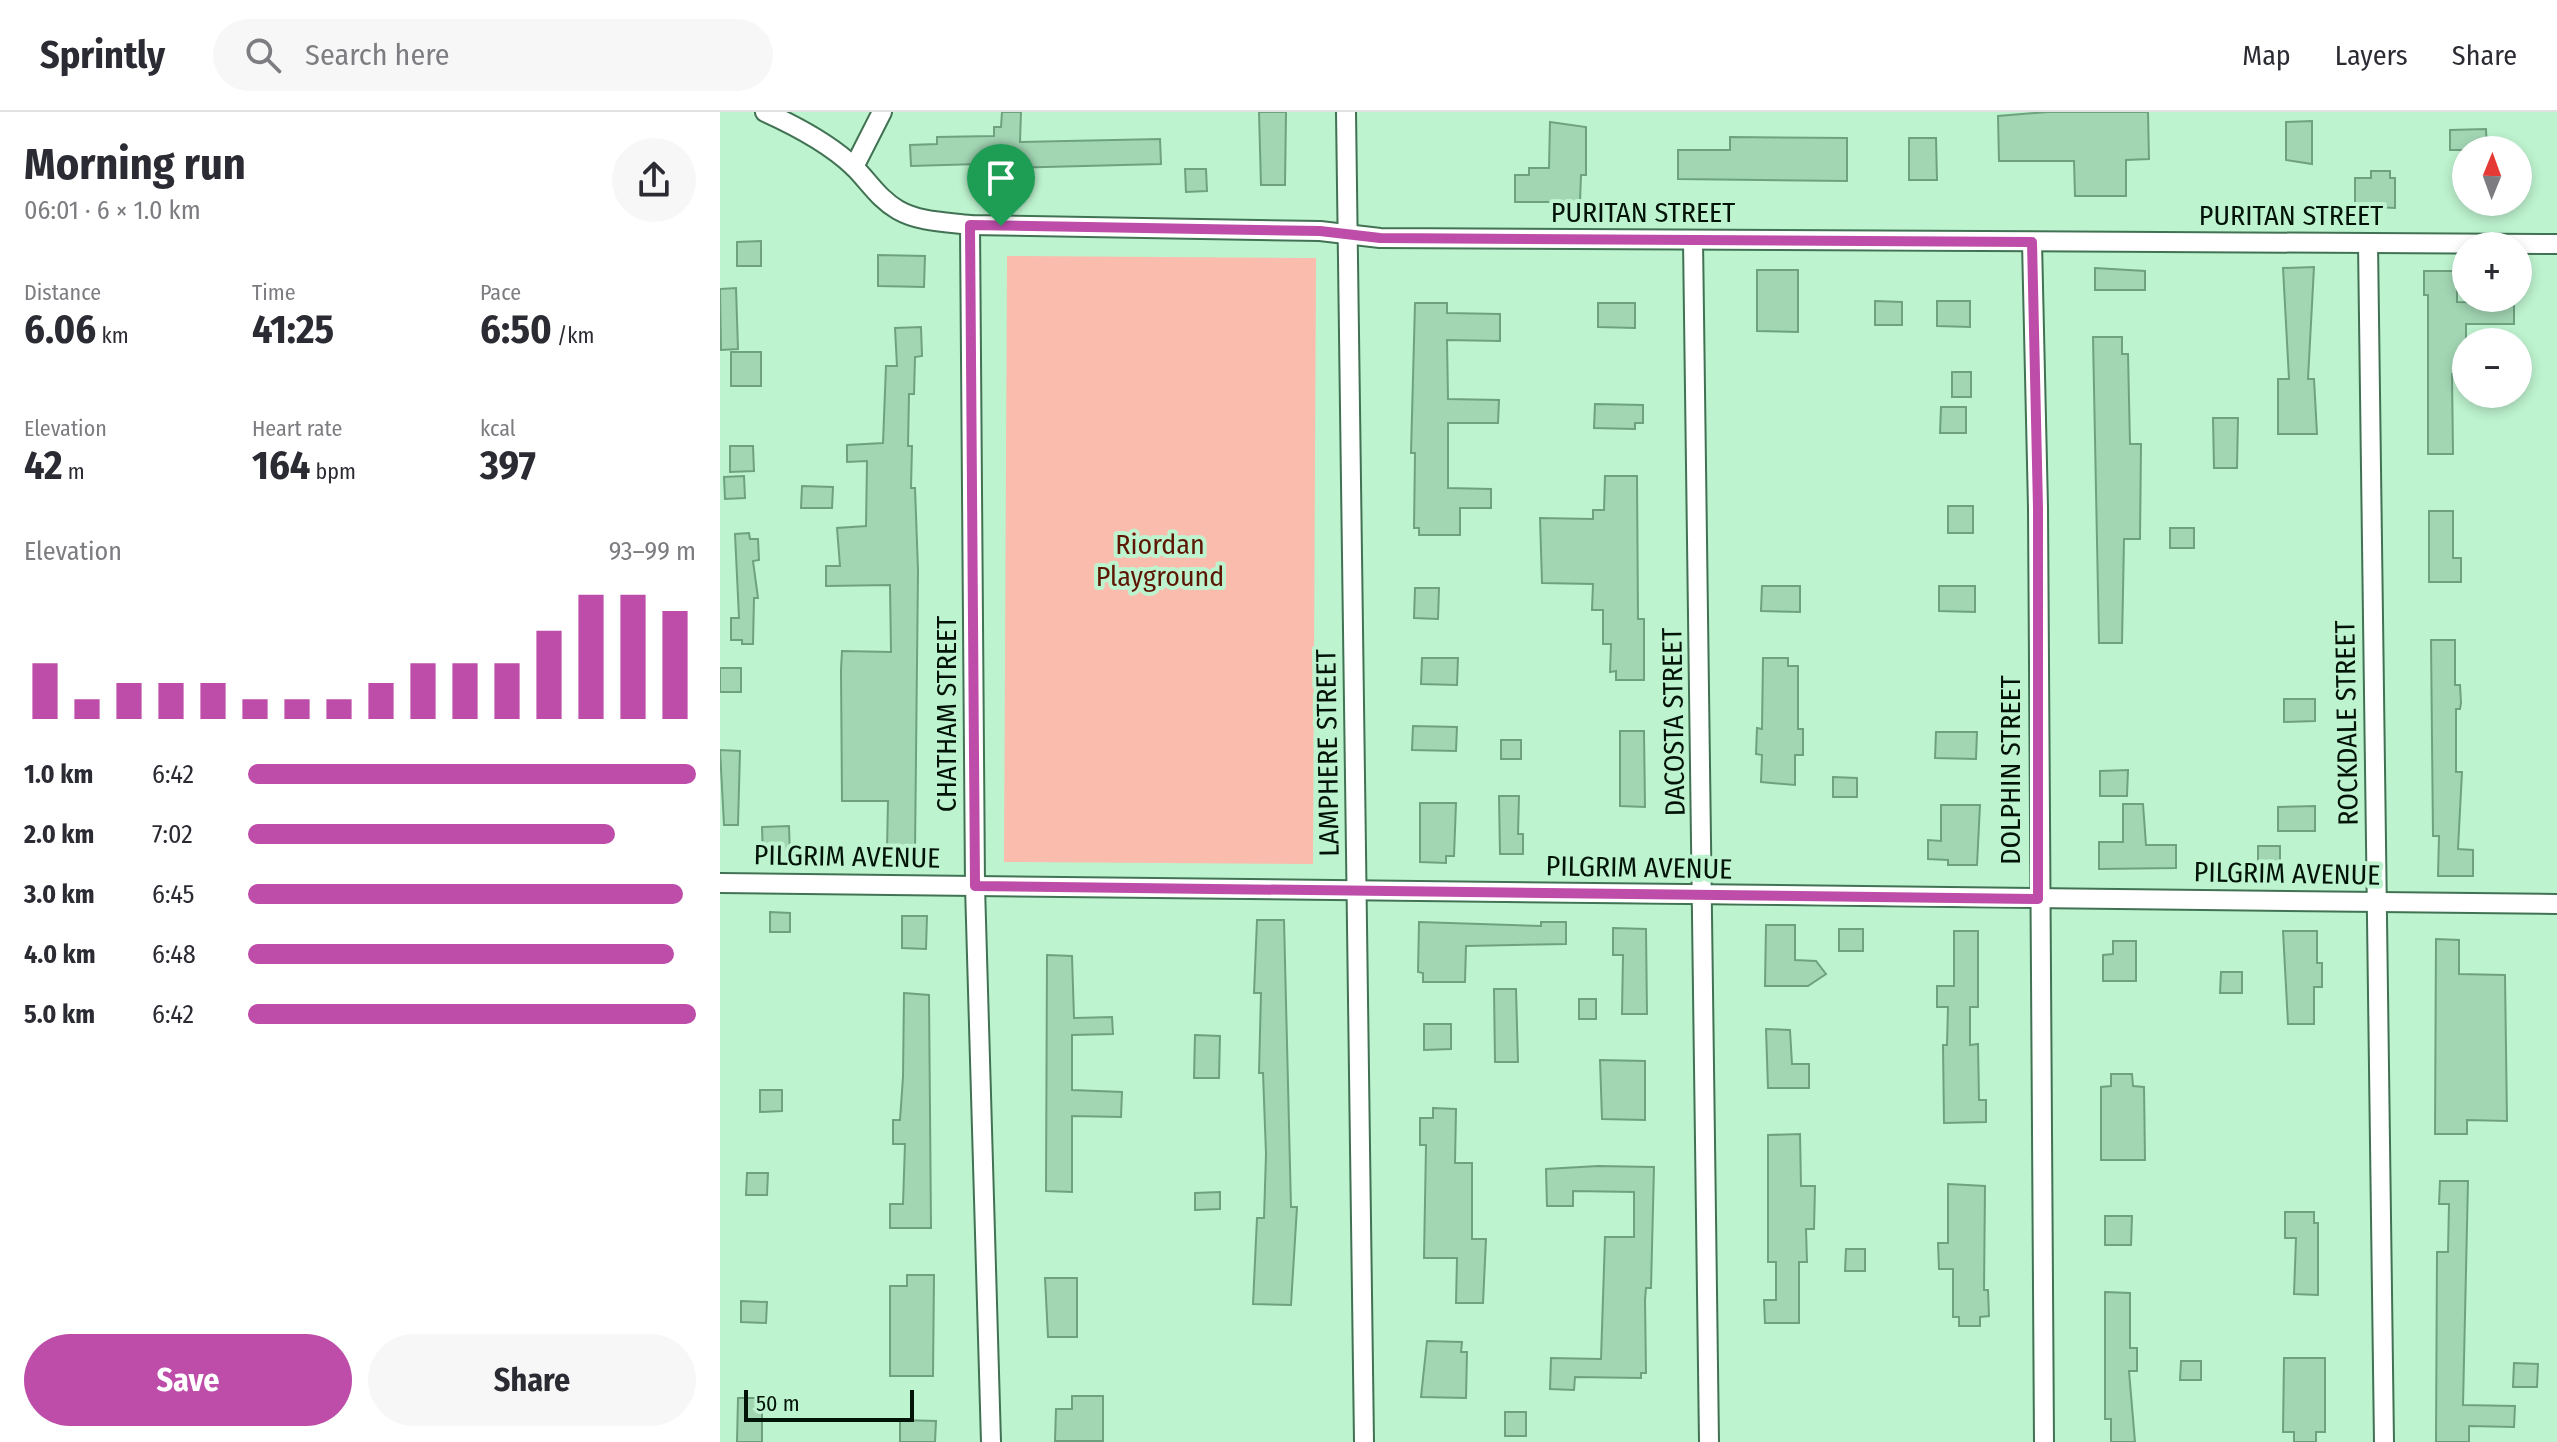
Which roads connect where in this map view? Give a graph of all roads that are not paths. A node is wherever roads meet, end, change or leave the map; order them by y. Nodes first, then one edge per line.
1 (765, 112) edge
2 (882, 112) edge
3 (1346, 112) edge
4 (854, 167) junction
5 (970, 225) junction
6 (1348, 234) junction
7 (1693, 240) junction
8 (2032, 242) junction
9 (2368, 243) junction
10 (2557, 244) edge
11 (720, 883) edge
12 (975, 886) junction
13 (1356, 891) junction
14 (1703, 895) junction
15 (2038, 899) junction
16 (2377, 903) junction
17 (2557, 904) edge
18 (991, 1442) edge
19 (1364, 1442) edge
20 (1709, 1442) edge
21 (2044, 1442) edge
22 (2384, 1442) edge

1 - 4 street, PURITAN STREET
2 - 4 street
3 - 6 street, LAMPHERE STREET
4 - 5 street, PURITAN STREET
5 - 6 street, PURITAN STREET
5 - 12 street, CHATHAM STREET
6 - 7 street, PURITAN STREET
6 - 13 street, LAMPHERE STREET
7 - 8 street, PURITAN STREET
7 - 14 street, DACOSTA STREET
8 - 9 street, PURITAN STREET
8 - 15 street, DOLPHIN STREET
9 - 10 street, PURITAN STREET
9 - 16 street, ROCKDALE STREET
11 - 12 street, PILGRIM AVENUE
12 - 13 street, PILGRIM AVENUE
12 - 18 street, CHATHAM STREET
13 - 14 street, PILGRIM AVENUE
13 - 19 street, LAMPHERE STREET
14 - 15 street, PILGRIM AVENUE
14 - 20 street, DACOSTA STREET
15 - 16 street, PILGRIM AVENUE
15 - 21 street, DOLPHIN STREET
16 - 17 street, PILGRIM AVENUE
16 - 22 street, ROCKDALE STREET

